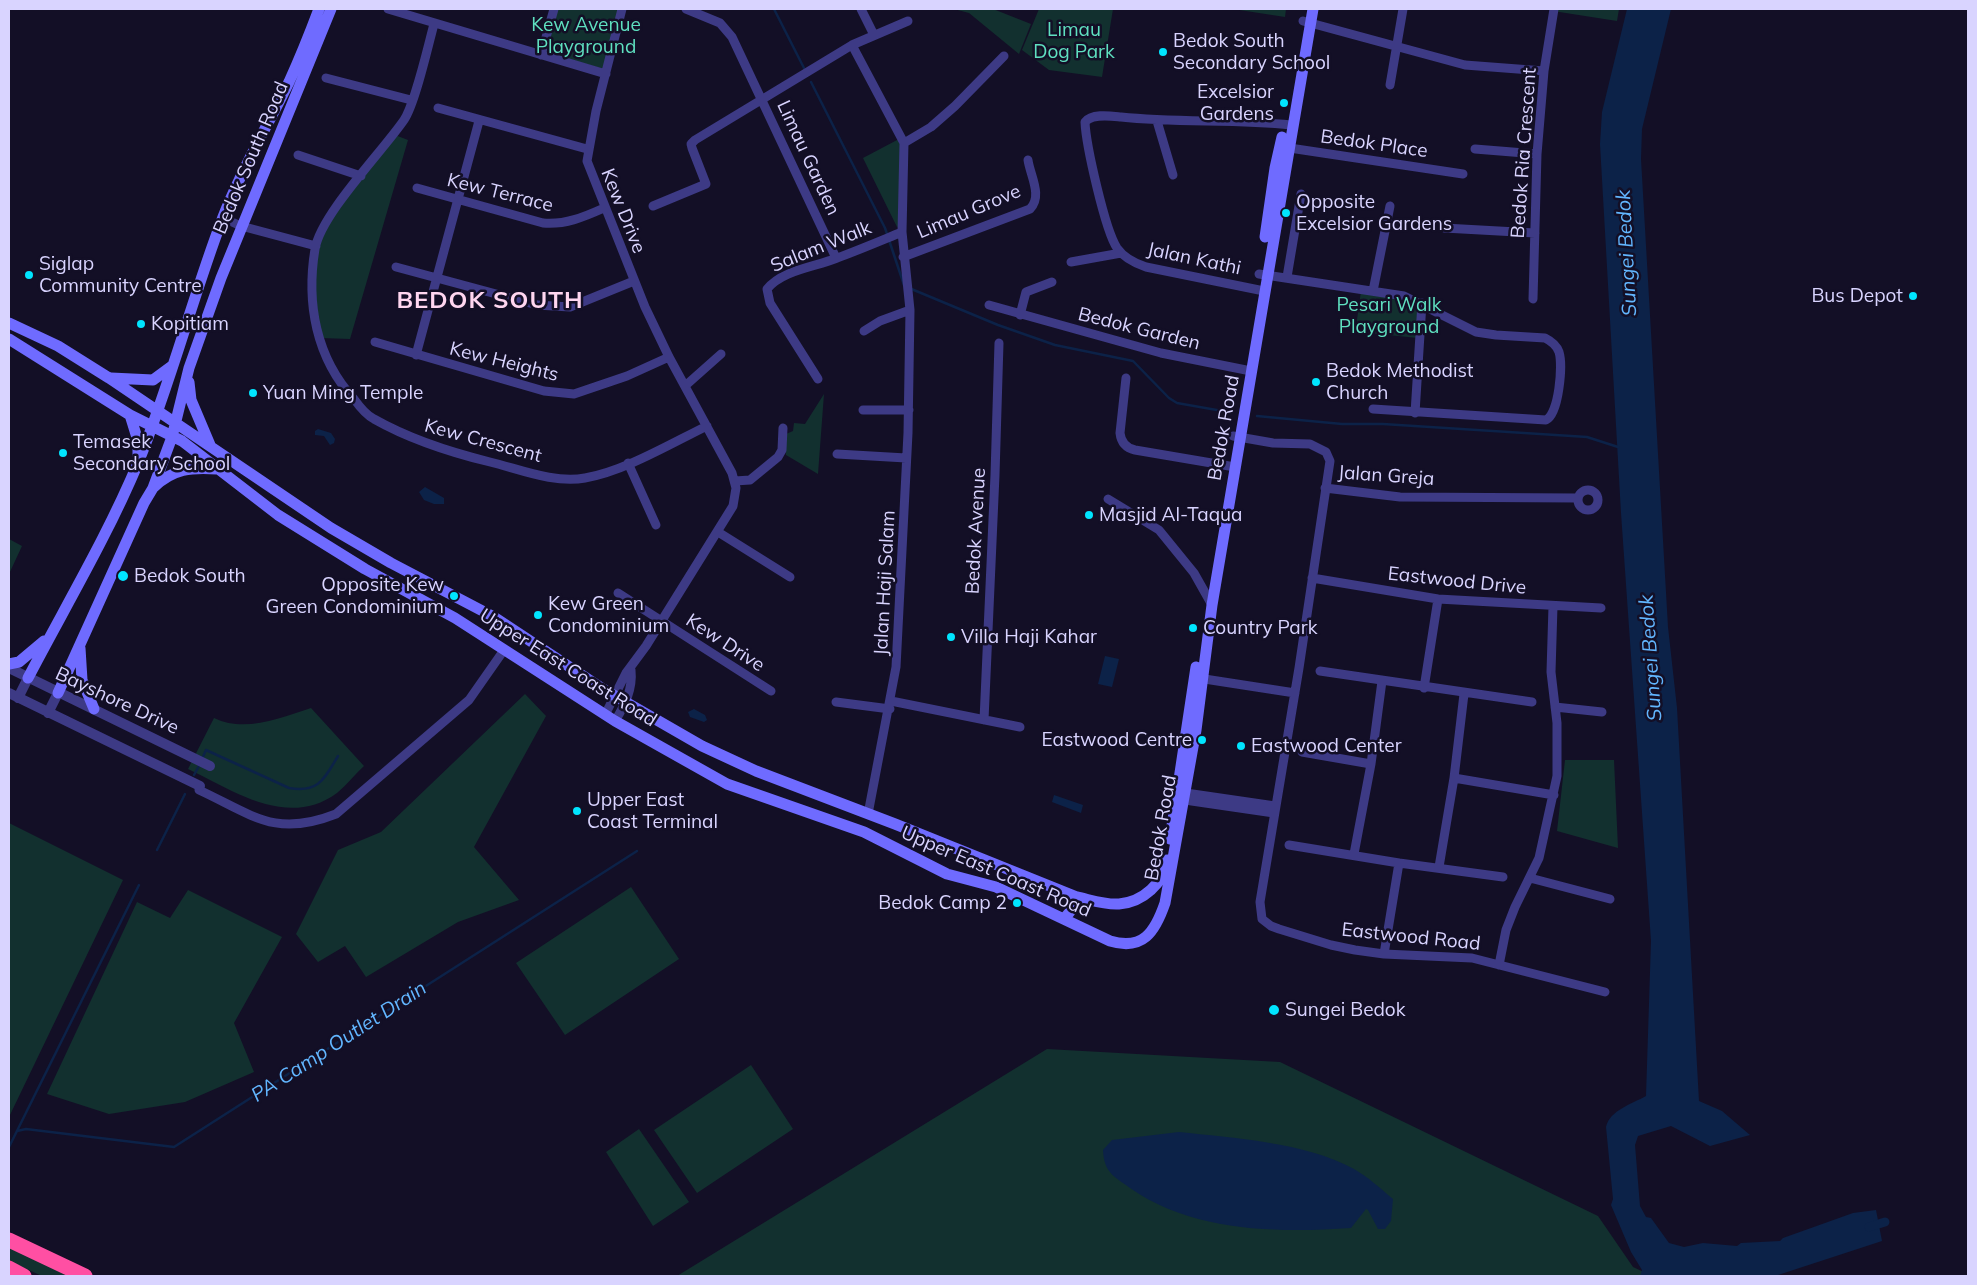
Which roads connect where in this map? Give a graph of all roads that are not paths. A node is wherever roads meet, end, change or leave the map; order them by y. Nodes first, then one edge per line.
1 (319, 9) edge
2 (331, 9) edge
3 (388, 9) edge
4 (554, 9) edge
5 (622, 9) edge
6 (686, 9) edge
7 (862, 9) edge
8 (1305, 9) edge
9 (1312, 9) edge
10 (1404, 9) edge
11 (1554, 9) edge
12 (908, 21) dead end
13 (1307, 22) junction
14 (434, 24) junction
15 (874, 35) junction
16 (852, 45) junction
17 (1396, 46) junction
18 (541, 55) junction
19 (1004, 56) dead end
20 (1544, 72) junction
21 (606, 74) junction
22 (326, 78) dead end
23 (1390, 85) dead end
24 (763, 98) junction
25 (412, 100) junction
26 (438, 108) dead end
27 (1157, 120) junction
28 (479, 121) junction
29 (1288, 125) junction
30 (904, 143) junction
31 (1284, 147) junction
32 (1475, 149) dead end
33 (587, 150) junction
34 (1537, 154) junction
35 (298, 155) dead end
36 (1028, 160) dead end
37 (1464, 174) dead end
38 (1173, 175) dead end
39 (361, 176) junction
40 (417, 188) dead end
41 (1301, 194) dead end
42 (458, 200) junction
43 (653, 206) dead end
44 (1390, 206) dead end
45 (604, 208) junction
46 (222, 218) junction
47 (241, 226) junction
48 (1444, 228) dead end
49 (902, 232) junction
50 (1535, 233) junction
51 (316, 246) junction
52 (1121, 253) junction
53 (903, 257) junction
54 (836, 258) junction
55 (1071, 262) dead end
56 (396, 267) dead end
57 (1262, 274) junction
58 (438, 277) junction
59 (1286, 277) junction
60 (634, 281) junction
61 (1052, 282) dead end
62 (1260, 290) junction
63 (1373, 291) junction
64 (1533, 299) dead end
65 (1422, 303) junction
66 (989, 305) dead end
67 (910, 310) junction
68 (1020, 315) junction
69 (9, 323) edge
70 (864, 331) dead end
71 (9, 339) edge
72 (375, 342) dead end
73 (999, 343) dead end
74 (721, 354) dead end
75 (416, 355) junction
76 (669, 357) junction
77 (172, 366) junction
78 (189, 368) junction
79 (1248, 371) junction
80 (109, 378) junction
81 (1126, 378) dead end
82 (818, 379) dead end
83 (685, 386) junction
84 (1373, 409) dead end
85 (863, 410) dead end
86 (909, 410) junction
87 (156, 412) junction
88 (1415, 413) junction
89 (130, 415) junction
90 (176, 423) junction
91 (153, 426) junction
92 (707, 426) junction
93 (783, 428) dead end
94 (1237, 436) junction
95 (172, 437) junction
96 (210, 445) junction
97 (837, 454) dead end
98 (906, 458) junction
99 (138, 463) junction
100 (628, 463) junction
101 (1231, 467) junction
102 (217, 469) junction
103 (735, 481) junction
104 (153, 488) junction
105 (1325, 488) junction
106 (1108, 498) dead end
107 (1578, 498) dead end
108 (656, 525) dead end
109 (718, 532) junction
110 (790, 576) dead end
111 (1312, 578) junction
112 (618, 593) dead end
113 (1438, 599) junction
114 (1209, 600) junction
115 (1553, 606) junction
116 (1601, 608) dead end
117 (662, 621) junction
118 (55, 626) junction
119 (80, 644) junction
120 (504, 650) junction
121 (9, 664) edge
122 (9, 668) edge
123 (630, 670) junction
124 (1320, 671) dead end
125 (28, 678) junction
126 (1199, 678) junction
127 (1382, 681) junction
128 (1424, 688) junction
129 (771, 692) dead end
130 (9, 693) edge
131 (58, 693) junction
132 (1295, 693) junction
133 (1464, 694) junction
134 (615, 695) junction
135 (18, 698) junction
136 (626, 702) junction
137 (836, 702) dead end
138 (1532, 702) dead end
139 (891, 705) junction
140 (1555, 707) junction
141 (94, 709) junction
142 (1602, 712) dead end
143 (48, 713) junction
144 (610, 718) junction
145 (984, 720) junction
146 (1020, 727) dead end
147 (1302, 752) dead end
148 (1371, 764) junction
149 (210, 766) dead end
150 (1454, 778) junction
151 (200, 788) joint
152 (1554, 795) junction
153 (1180, 796) junction
154 (1275, 810) junction
155 (868, 814) junction
156 (1289, 845) dead end
157 (1354, 854) junction
158 (1399, 863) junction
159 (1438, 867) junction
160 (1503, 877) dead end
161 (1530, 878) junction
162 (1069, 894) junction
163 (1144, 895) joint
164 (1610, 899) dead end
165 (1064, 919) junction
166 (1146, 938) joint
167 (1384, 954) junction
168 (1500, 964) junction
169 (1605, 992) dead end
170 (9, 1240) edge
171 (9, 1268) edge
172 (24, 1276) edge
173 (85, 1276) edge

1 - 46 main road, Bedok South Road
2 - 47 main road, Bedok South Road
3 - 14 street
4 - 18 street
5 - 21 street, Kew Drive
6 - 24 street, Limau Garden
7 - 15 street
8 - 13 main road, Bedok Road
9 - 13 main road, Bedok Road
10 - 17 street
11 - 20 street, Bedok Ria Crescent
12 - 15 street, Limau Garden
13 - 17 street
13 - 29 main road, Bedok Road
14 - 18 street
14 - 25 street, Kew Crescent
15 - 16 street, Limau Garden
16 - 24 street, Limau Garden
16 - 30 street
17 - 20 street
17 - 23 street
18 - 21 street
19 - 30 street
20 - 34 street, Bedok Ria Crescent
21 - 33 street, Kew Drive
22 - 25 street
24 - 43 street, Limau Garden
24 - 54 street, Limau Garden
25 - 39 street, Kew Crescent
26 - 28 street
27 - 29 street
27 - 38 street
27 - 52 street, Jalan Kathi
28 - 33 street
28 - 42 street
29 - 31 main road, Bedok Road
30 - 49 street
31 - 37 street, Bedok Place
31 - 57 main road, Bedok Road
32 - 34 street
33 - 45 street, Kew Drive
34 - 50 street, Bedok Ria Crescent
35 - 39 street
36 - 53 street, Limau Grove
39 - 51 street, Kew Crescent
40 - 42 street, Kew Terrace
41 - 59 street
42 - 45 street, Kew Terrace
42 - 58 street
44 - 63 street
45 - 60 street, Kew Drive
46 - 47 street
46 - 77 main road, Bedok South Road
47 - 51 street
47 - 78 main road, Bedok South Road
48 - 50 street
49 - 53 street, Jalan Haji Salam
49 - 54 street, Salam Walk
50 - 64 street, Bedok Ria Crescent
51 - 100 street, Kew Crescent
52 - 55 street, Jalan Kathi
52 - 62 street, Jalan Kathi
53 - 67 street, Jalan Haji Salam
54 - 82 street, Salam Walk
56 - 58 street
57 - 59 street
57 - 62 main road, Bedok Road
58 - 60 street
58 - 75 street
59 - 63 street
60 - 76 street, Kew Drive
61 - 68 street
62 - 79 main road, Bedok Road
63 - 65 street
65 - 88 street
65 - 88 street
66 - 68 street, Bedok Garden
67 - 70 street
67 - 86 street, Jalan Haji Salam
68 - 79 street, Bedok Garden
69 - 80 main road, Upper East Coast Road
71 - 89 main road, Upper East Coast Road
72 - 75 street, Kew Heights
73 - 145 street, Bedok Avenue
74 - 83 street
75 - 76 street, Kew Heights
76 - 83 street, Kew Drive
77 - 80 main road
77 - 87 main road, Bedok South Road
78 - 90 main road, Bedok South Road
78 - 96 main road
79 - 94 main road, Bedok Road
80 - 87 main road, Upper East Coast Road
81 - 101 street
83 - 92 street, Kew Drive
84 - 88 street
85 - 86 street
86 - 98 street, Jalan Haji Salam
87 - 90 main road, Upper East Coast Road
87 - 91 main road, Bedok South Road
89 - 91 main road, Upper East Coast Road
89 - 99 main road
90 - 95 main road, Bedok South Road
90 - 96 main road, Upper East Coast Road
91 - 95 main road, Upper East Coast Road
91 - 99 main road, Bedok South Road
92 - 100 street, Kew Crescent
92 - 103 street, Kew Drive
93 - 103 street
94 - 101 main road, Bedok Road
94 - 105 street, Jalan Greja
95 - 102 main road, Upper East Coast Road
95 - 104 main road, Bedok South Road
96 - 134 main road, Upper East Coast Road
97 - 98 street
98 - 139 street, Jalan Haji Salam
99 - 118 main road, Bedok South Road
100 - 108 street
101 - 114 main road, Bedok Road
102 - 104 main road
102 - 120 main road, Upper East Coast Road
103 - 109 street, Kew Drive
104 - 119 main road, Bedok South Road
105 - 107 street, Jalan Greja
105 - 111 street, Eastwood Road
106 - 114 street
109 - 110 street
109 - 117 street, Kew Drive
111 - 113 street, Eastwood Drive
111 - 132 street, Eastwood Road
112 - 117 street, Kew Drive
113 - 115 street, Eastwood Drive
113 - 128 street
114 - 126 main road, Bedok Road
115 - 116 street, Eastwood Drive
115 - 140 street
117 - 123 street, Kew Drive
117 - 129 street, Kew Drive
118 - 121 main road
118 - 125 main road
119 - 131 main road, Bedok South Road
119 - 141 main road
120 - 144 main road, Upper East Coast Road
120 - 151 street
122 - 125 street, Bayshore Drive
123 - 134 street, Kew Drive
123 - 136 street, Kew Drive
124 - 127 street
125 - 131 street, Bayshore Drive
125 - 135 street
126 - 132 street
126 - 153 main road, Bedok Road
127 - 128 street
127 - 148 street
128 - 133 street
130 - 135 street
131 - 141 street, Bayshore Drive
131 - 143 street
132 - 154 street, Eastwood Road
133 - 138 street
133 - 150 street
134 - 136 main road, Upper East Coast Road
134 - 144 street, Kew Drive
135 - 143 street
136 - 144 street, Kew Drive
136 - 155 main road, Upper East Coast Road
137 - 139 street
139 - 145 street
139 - 155 street, Jalan Haji Salam
140 - 142 street
140 - 152 street
141 - 149 street, Bayshore Drive
143 - 151 street
144 - 165 main road, Upper East Coast Road
145 - 146 street
147 - 148 street
148 - 157 street
150 - 152 street
150 - 159 street
152 - 161 street
153 - 154 street
153 - 163 main road, Bedok Road
153 - 166 main road, Bedok Road
154 - 167 street, Eastwood Road
155 - 162 main road, Upper East Coast Road
156 - 157 street
157 - 158 street
158 - 159 street
158 - 167 street
159 - 160 street
161 - 164 street
161 - 168 street
162 - 163 main road, Upper East Coast Road
162 - 165 main road
165 - 166 main road, Upper East Coast Road
167 - 168 street, Eastwood Road
168 - 169 street, Eastwood Road
170 - 173 highway
171 - 172 highway

